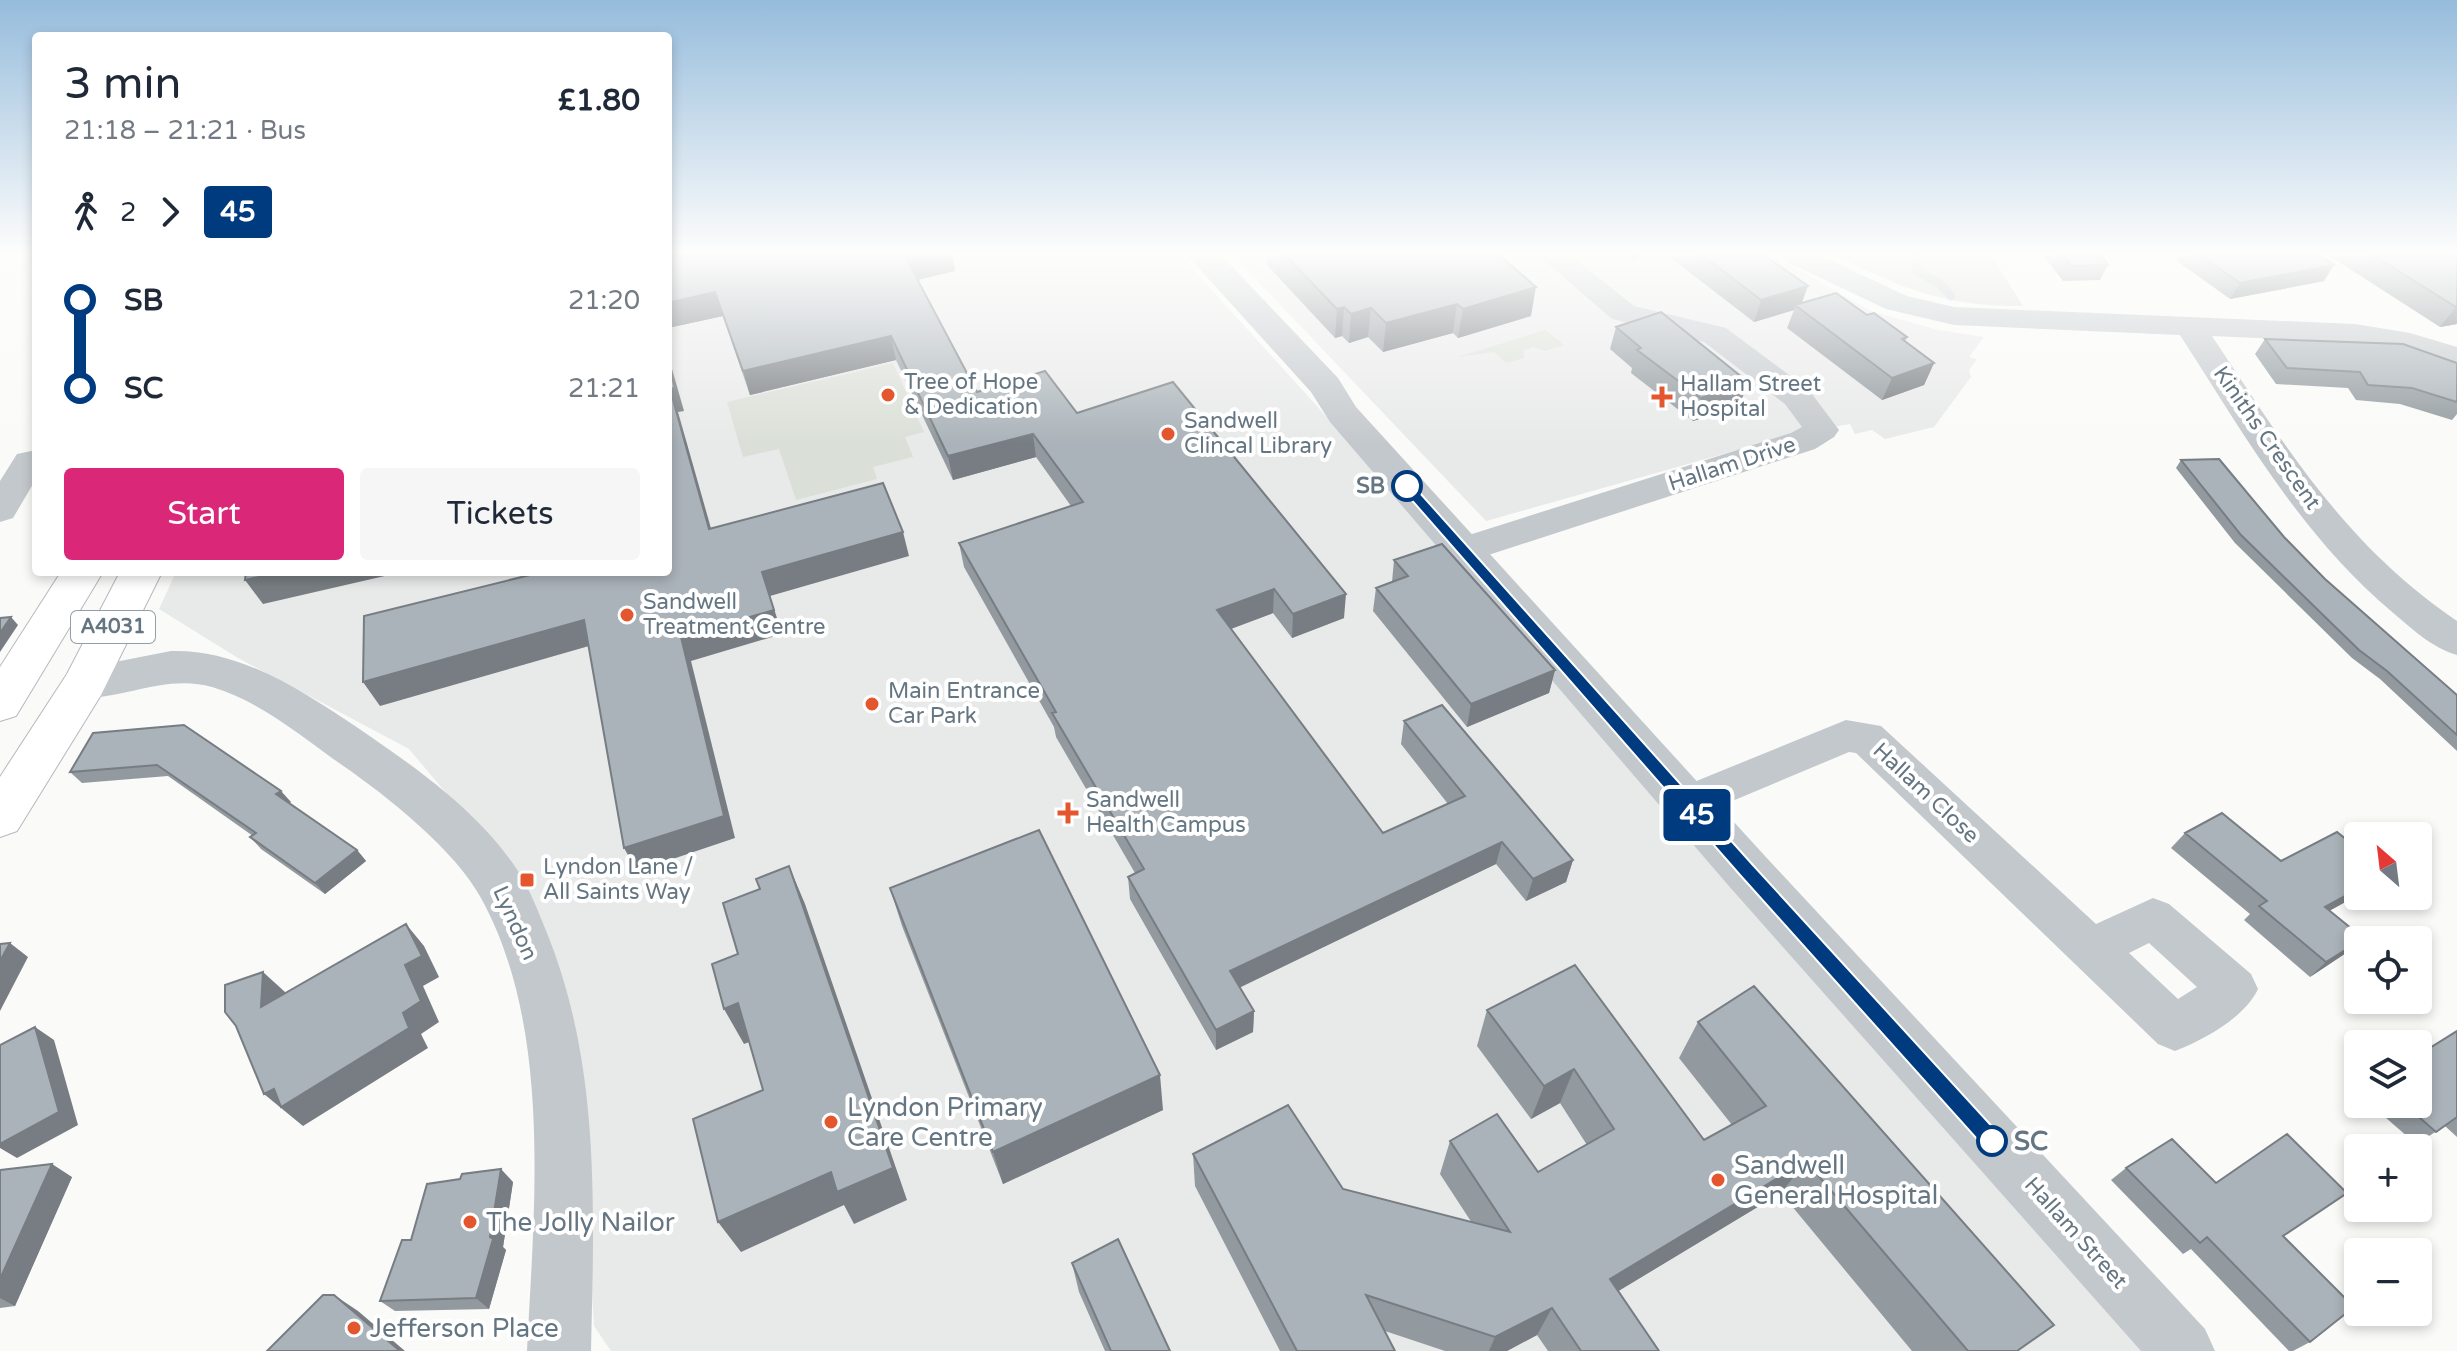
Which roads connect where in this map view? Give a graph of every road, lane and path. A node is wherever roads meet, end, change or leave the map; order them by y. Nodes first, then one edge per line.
1 (1262, 318) edge
2 (1644, 318) edge
3 (1988, 318) edge
4 (2190, 326) junction
5 (2457, 357) edge
6 (32, 462) edge
7 (0, 510) edge
8 (1463, 550) junction
9 (80, 576) edge
10 (139, 576) edge
11 (2457, 641) edge
12 (85, 683) junction
13 (5, 697) edge
14 (1687, 803) junction
15 (0, 817) edge
16 (2092, 949) dead end
17 (559, 1351) edge
18 (2183, 1351) edge

1 - 8 street, Hallam Street
2 - 8 street, Hallam Drive
3 - 4 street
4 - 5 street
4 - 11 street, Kiniths Crescent
6 - 7 street
8 - 14 street, Hallam Street
9 - 13 highway, A4031
10 - 12 highway, A4031
12 - 13 highway
12 - 15 highway, A4031
12 - 17 street, Lyndon
14 - 16 street, Hallam Close
14 - 18 street, Hallam Street

